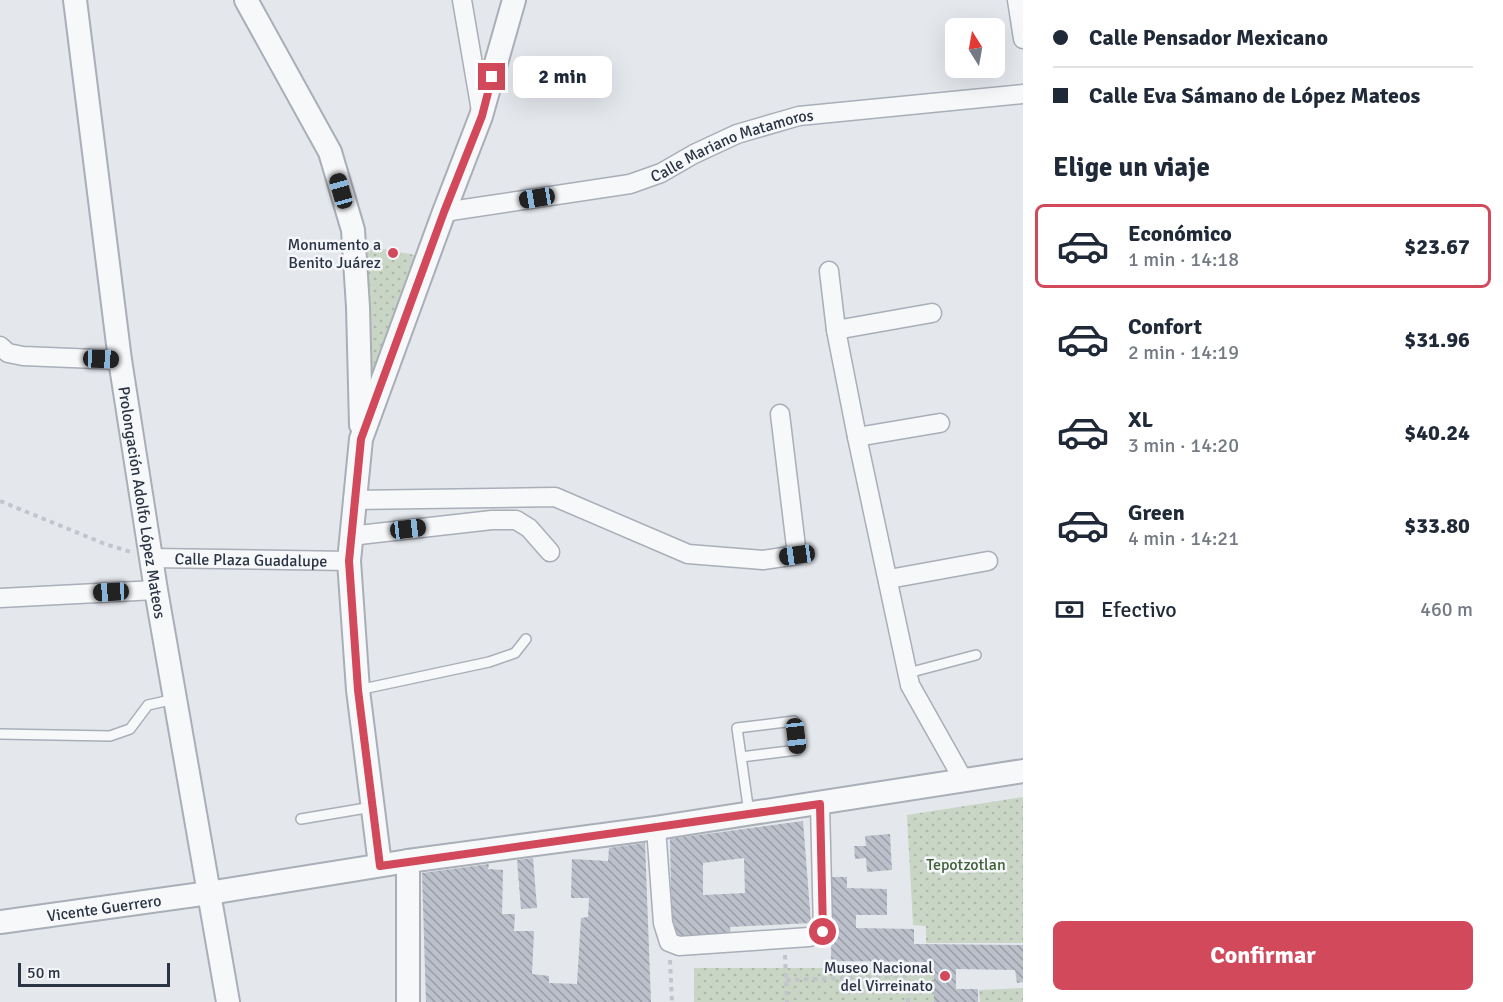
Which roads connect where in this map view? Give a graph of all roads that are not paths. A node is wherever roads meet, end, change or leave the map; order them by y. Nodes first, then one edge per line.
1 (75, 0) edge
2 (246, 0) edge
3 (462, 0) edge
4 (513, 0) edge
5 (1017, 0) edge
6 (1023, 39) edge
7 (1023, 94) edge
8 (482, 116) junction
9 (444, 212) junction
10 (829, 271) dead end
11 (932, 313) dead end
12 (836, 330) junction
13 (0, 346) edge
14 (120, 360) junction
15 (780, 414) dead end
16 (940, 423) dead end
17 (857, 437) junction
18 (361, 439) junction
19 (353, 500) junction
20 (350, 536) junction
21 (550, 552) dead end
22 (152, 558) junction
23 (349, 561) junction
24 (988, 561) dead end
25 (889, 579) junction
26 (156, 590) junction
27 (0, 598) edge
28 (526, 639) dead end
29 (976, 655) dead end
30 (908, 673) junction
31 (358, 690) junction
32 (175, 699) junction
33 (0, 734) edge
34 (741, 757) junction
35 (1023, 771) edge
36 (964, 781) junction
37 (820, 804) junction
38 (374, 807) junction
39 (750, 814) junction
40 (301, 819) dead end
41 (656, 828) junction
42 (408, 861) junction
43 (380, 866) junction
44 (209, 893) junction
45 (0, 922) edge
46 (228, 1002) edge
47 (408, 1002) edge

1 - 14 street, Prolongación Adolfo López Mateos
2 - 18 street
3 - 8 street
4 - 8 street
5 - 6 street
7 - 9 street, Calle Mariano Matamoros
8 - 9 street
9 - 18 street
10 - 12 street
11 - 12 street
12 - 17 street
13 - 14 street
14 - 22 street, Prolongación Adolfo López Mateos
15 - 19 street
16 - 17 street
17 - 25 street
18 - 19 street
19 - 20 street
20 - 21 street
20 - 23 street
22 - 23 street, Calle Plaza Guadalupe
22 - 26 street, Prolongación Adolfo López Mateos
23 - 31 street
24 - 25 street
25 - 30 street
26 - 27 street
26 - 32 street, Prolongación Adolfo López Mateos
28 - 31 lane
29 - 30 lane
30 - 36 street
31 - 38 street
32 - 33 lane
32 - 44 street, Prolongación Adolfo López Mateos
34 - 34 lane
34 - 39 lane
35 - 36 street, Vicente Guerrero
36 - 37 street, Vicente Guerrero
37 - 39 street, Vicente Guerrero
37 - 41 street
38 - 40 lane
38 - 43 street
39 - 41 street, Vicente Guerrero
41 - 42 street, Vicente Guerrero
42 - 43 street, Vicente Guerrero
42 - 47 street
43 - 44 street, Vicente Guerrero
44 - 45 street, Vicente Guerrero
44 - 46 street, Prolongación Adolfo López Mateos

